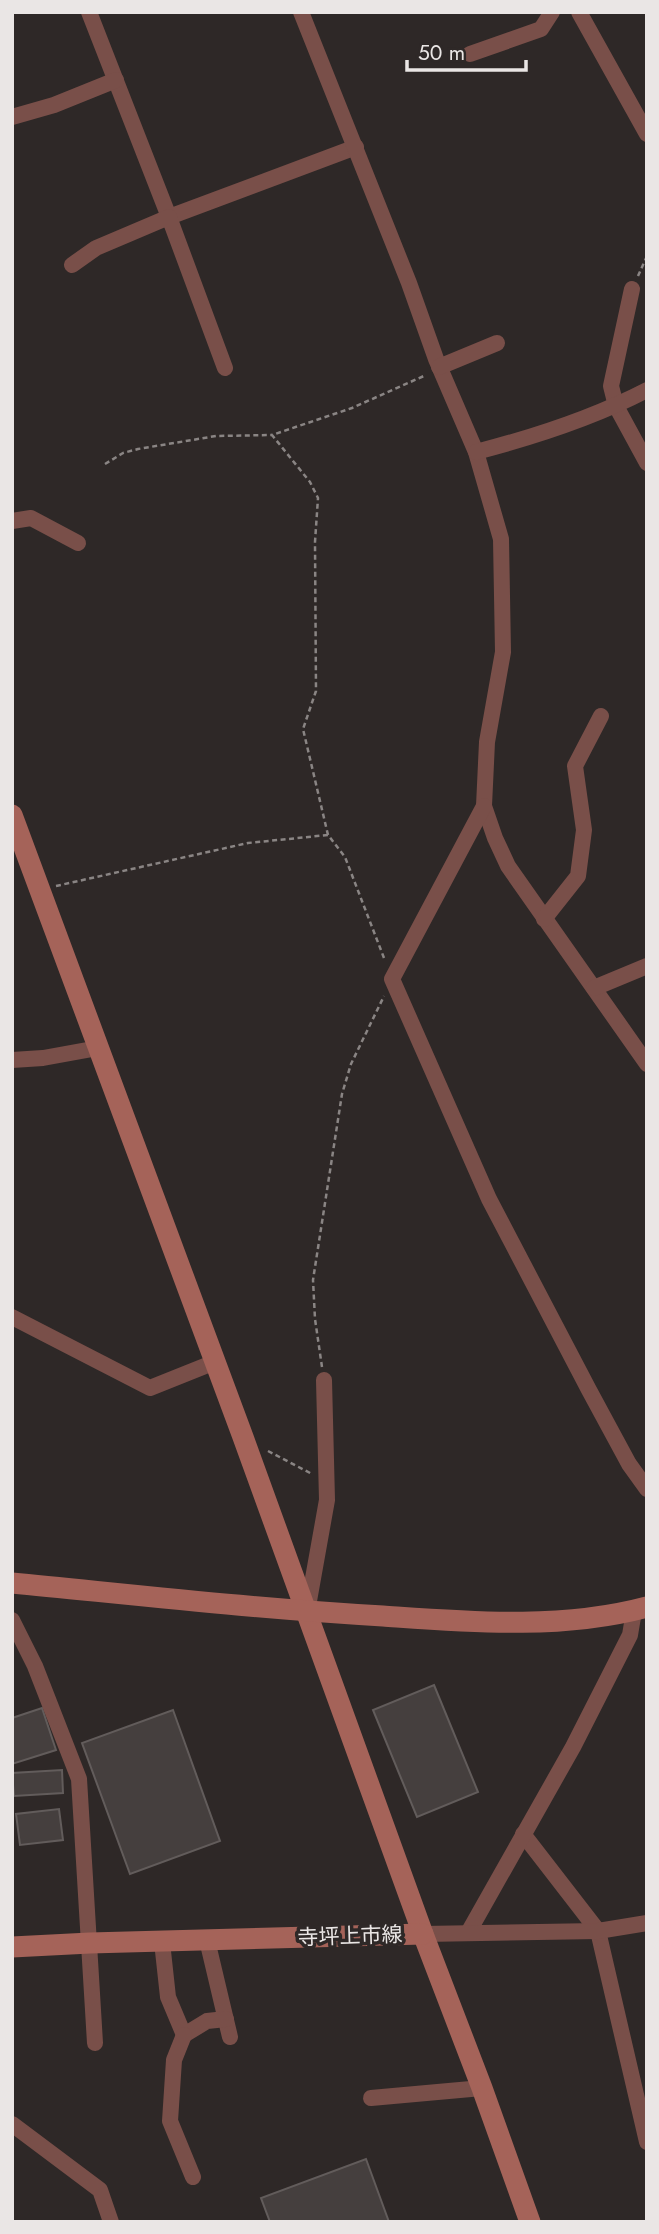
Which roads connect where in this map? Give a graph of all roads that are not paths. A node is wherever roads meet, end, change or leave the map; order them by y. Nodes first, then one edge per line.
1 (89, 12) edge
2 (301, 12) edge
3 (552, 12) edge
4 (579, 12) edge
5 (470, 54) dead end
6 (116, 80) junction
7 (12, 117) edge
8 (647, 134) edge
9 (356, 148) junction
10 (169, 217) junction
11 (72, 265) dead end
12 (632, 289) road end
13 (497, 343) dead end
14 (439, 367) junction
15 (225, 368) dead end
16 (647, 390) edge
17 (616, 406) junction
18 (476, 452) junction
19 (647, 463) edge
20 (12, 521) edge
21 (78, 543) dead end
22 (601, 716) dead end
23 (484, 806) junction
24 (12, 816) edge
25 (544, 919) junction
26 (647, 966) edge
27 (594, 988) junction
28 (98, 1048) junction
29 (12, 1060) edge
30 (647, 1065) edge
31 (12, 1317) edge
32 (215, 1362) junction
33 (324, 1380) road end
34 (647, 1489) edge
35 (12, 1583) edge
36 (640, 1609) edge
37 (307, 1612) junction
38 (12, 1620) edge
39 (523, 1834) junction
40 (647, 1923) edge
41 (598, 1931) junction
42 (468, 1933) junction
43 (423, 1934) junction
44 (206, 1940) junction
45 (162, 1942) junction
46 (90, 1943) junction
47 (12, 1947) edge
48 (226, 2019) junction
49 (184, 2035) junction
50 (230, 2037) dead end
51 (95, 2043) dead end
52 (482, 2088) junction
53 (371, 2098) dead end
54 (12, 2124) edge
55 (647, 2143) edge
56 (193, 2176) dead end
57 (111, 2222) edge
58 (530, 2222) edge

1 - 6 street
2 - 9 street
3 - 5 street
4 - 8 street
6 - 7 street
6 - 10 street
9 - 10 street
9 - 14 street
10 - 11 street
10 - 15 street
12 - 17 street
13 - 14 street
14 - 18 street
16 - 17 street
17 - 18 street
17 - 19 street
18 - 23 street
20 - 21 street
22 - 25 street
23 - 25 street
23 - 34 street
24 - 28 street
25 - 27 street
26 - 27 street
27 - 30 street
28 - 29 street
28 - 32 street
31 - 32 street
32 - 37 street
33 - 37 street
35 - 37 street
36 - 37 street
36 - 39 street
37 - 43 street
38 - 46 street
39 - 41 street
39 - 42 street
40 - 41 street
41 - 42 street
41 - 55 street
42 - 43 street
43 - 44 street, 寺坪上市線
43 - 52 street, 寺坪上市線
44 - 45 street, 寺坪上市線
44 - 48 street
45 - 46 street, 寺坪上市線
45 - 49 street
46 - 47 street, 寺坪上市線
46 - 51 street
48 - 49 street
48 - 50 street
49 - 56 street
52 - 53 street
52 - 58 street, 寺坪上市線
54 - 57 street

